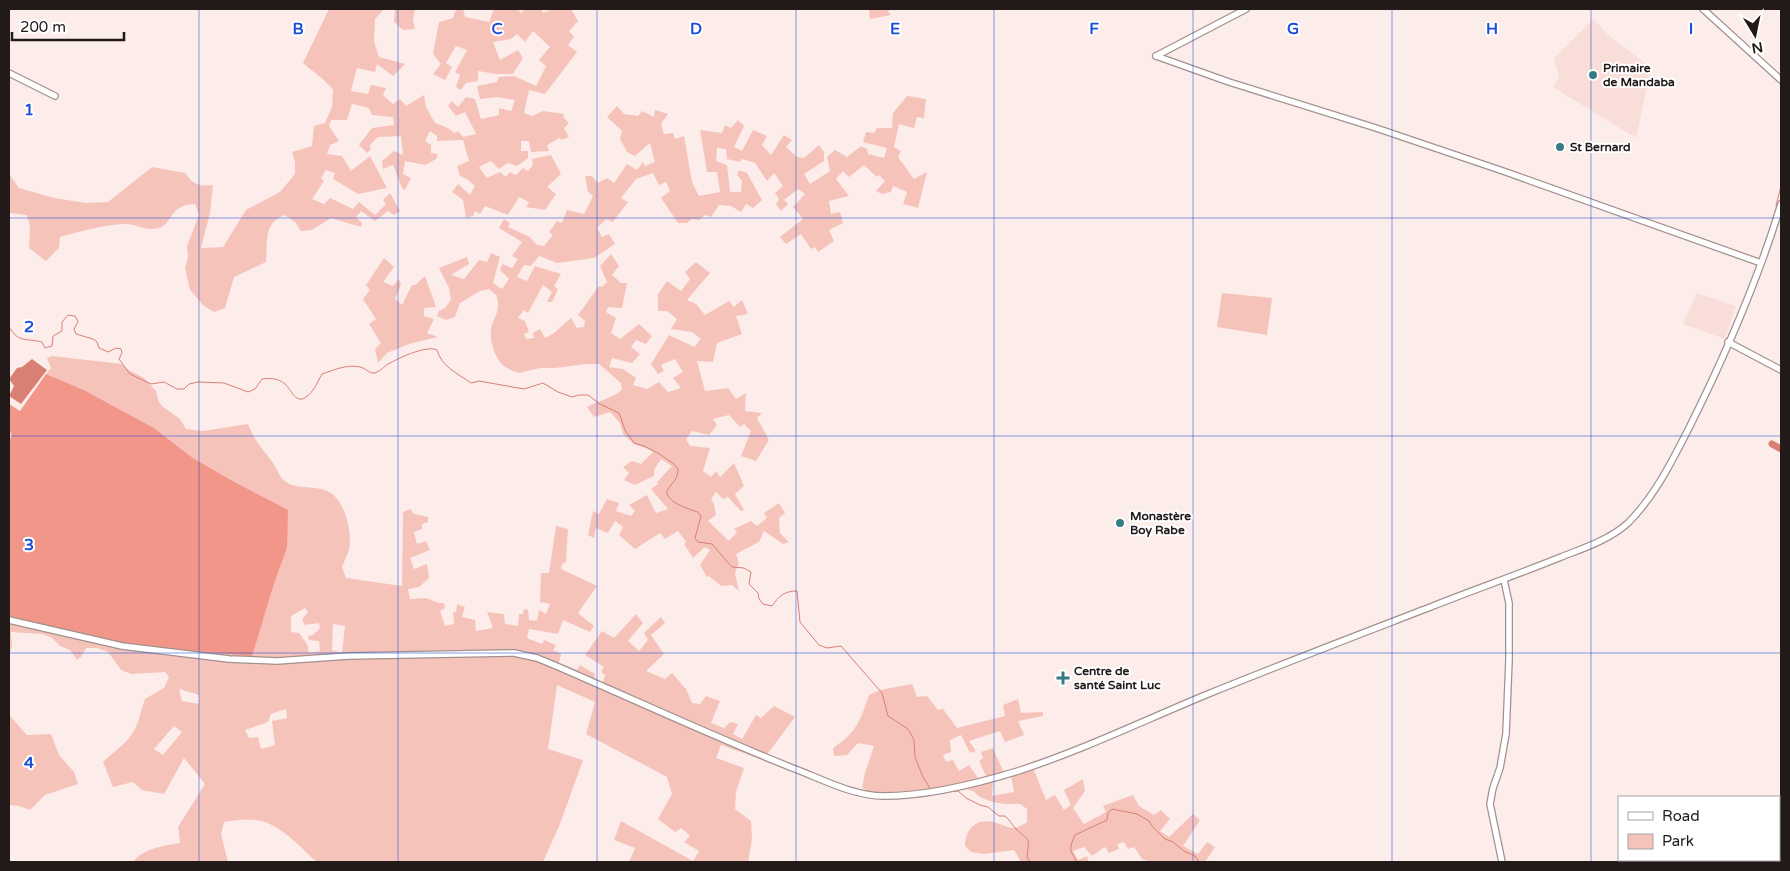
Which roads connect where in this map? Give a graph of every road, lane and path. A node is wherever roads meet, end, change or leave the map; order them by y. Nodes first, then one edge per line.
1 (1246, 9) edge
2 (1703, 9) edge
3 (9, 73) edge
4 (1781, 80) edge
5 (55, 96) dead end
6 (1781, 204) edge
7 (1761, 263) junction
8 (1728, 342) junction
9 (1781, 370) edge
10 (1504, 580) junction
11 (9, 620) edge
12 (1502, 862) edge

1 - 7 main road
2 - 4 main road
3 - 5 main road
6 - 7 main road
7 - 8 main road
8 - 9 main road
8 - 10 main road
10 - 11 main road
10 - 12 main road

